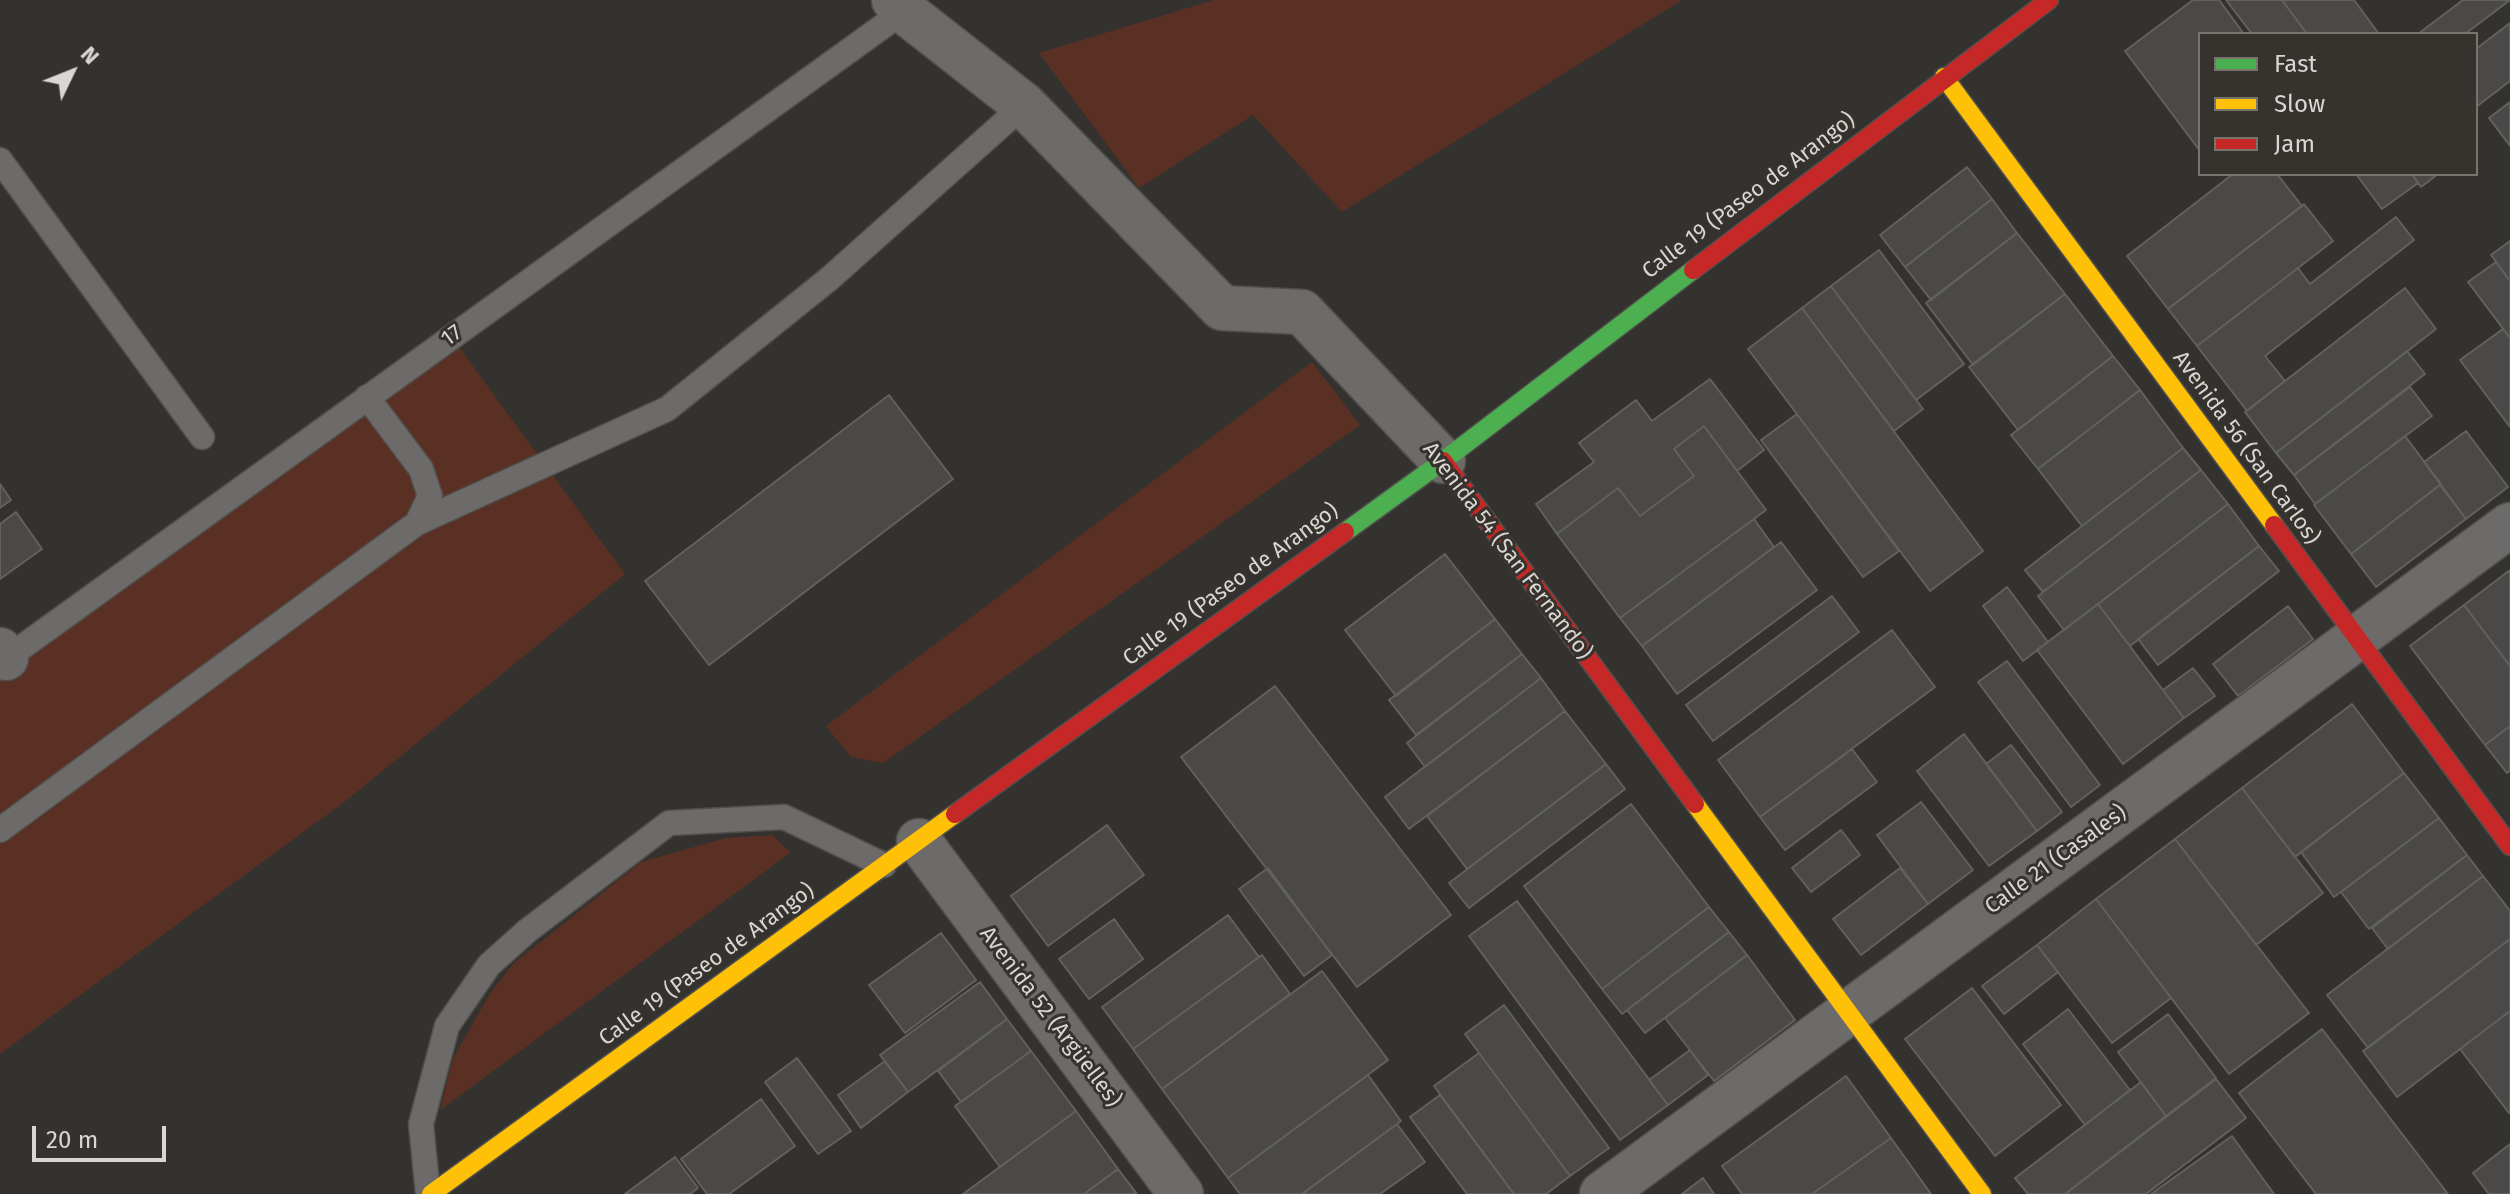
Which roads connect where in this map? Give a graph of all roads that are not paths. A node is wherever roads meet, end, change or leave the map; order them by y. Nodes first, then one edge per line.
1 (2049, 0) edge
2 (899, 6) edge
3 (1944, 77) junction
4 (1024, 105) junction
5 (0, 160) edge
6 (367, 397) junction
7 (202, 437) dead end
8 (1443, 461) junction
9 (417, 523) junction
10 (2510, 525) edge
11 (2356, 639) junction
12 (2, 657) edge
13 (0, 830) edge
14 (2510, 846) edge
15 (902, 853) junction
16 (1848, 1013) junction
17 (429, 1194) edge
18 (1181, 1194) edge
19 (1602, 1194) edge
20 (1982, 1194) edge

1 - 3 main road, Calle 19 (Paseo de Arango)
2 - 4 street, Avenida 54 (San Fernando)
2 - 6 lane, 17
3 - 8 main road, Calle 19 (Paseo de Arango)
3 - 11 main road, Avenida 56 (San Carlos)
4 - 8 street, Avenida 54 (San Fernando)
4 - 9 lane
5 - 7 lane
6 - 9 lane
6 - 12 lane, 17
8 - 15 main road, Calle 19 (Paseo de Arango)
8 - 16 main road, Avenida 54 (San Fernando)
9 - 13 lane
10 - 11 street, Calle 21 (Casales)
11 - 14 main road, Avenida 56 (San Carlos)
11 - 16 street, Calle 21 (Casales)
15 - 17 main road, Calle 19 (Paseo de Arango)
15 - 17 lane
15 - 18 street, Avenida 52 (Argüelles)
16 - 19 street, Calle 21 (Casales)
16 - 20 main road, Avenida 54 (San Fernando)

